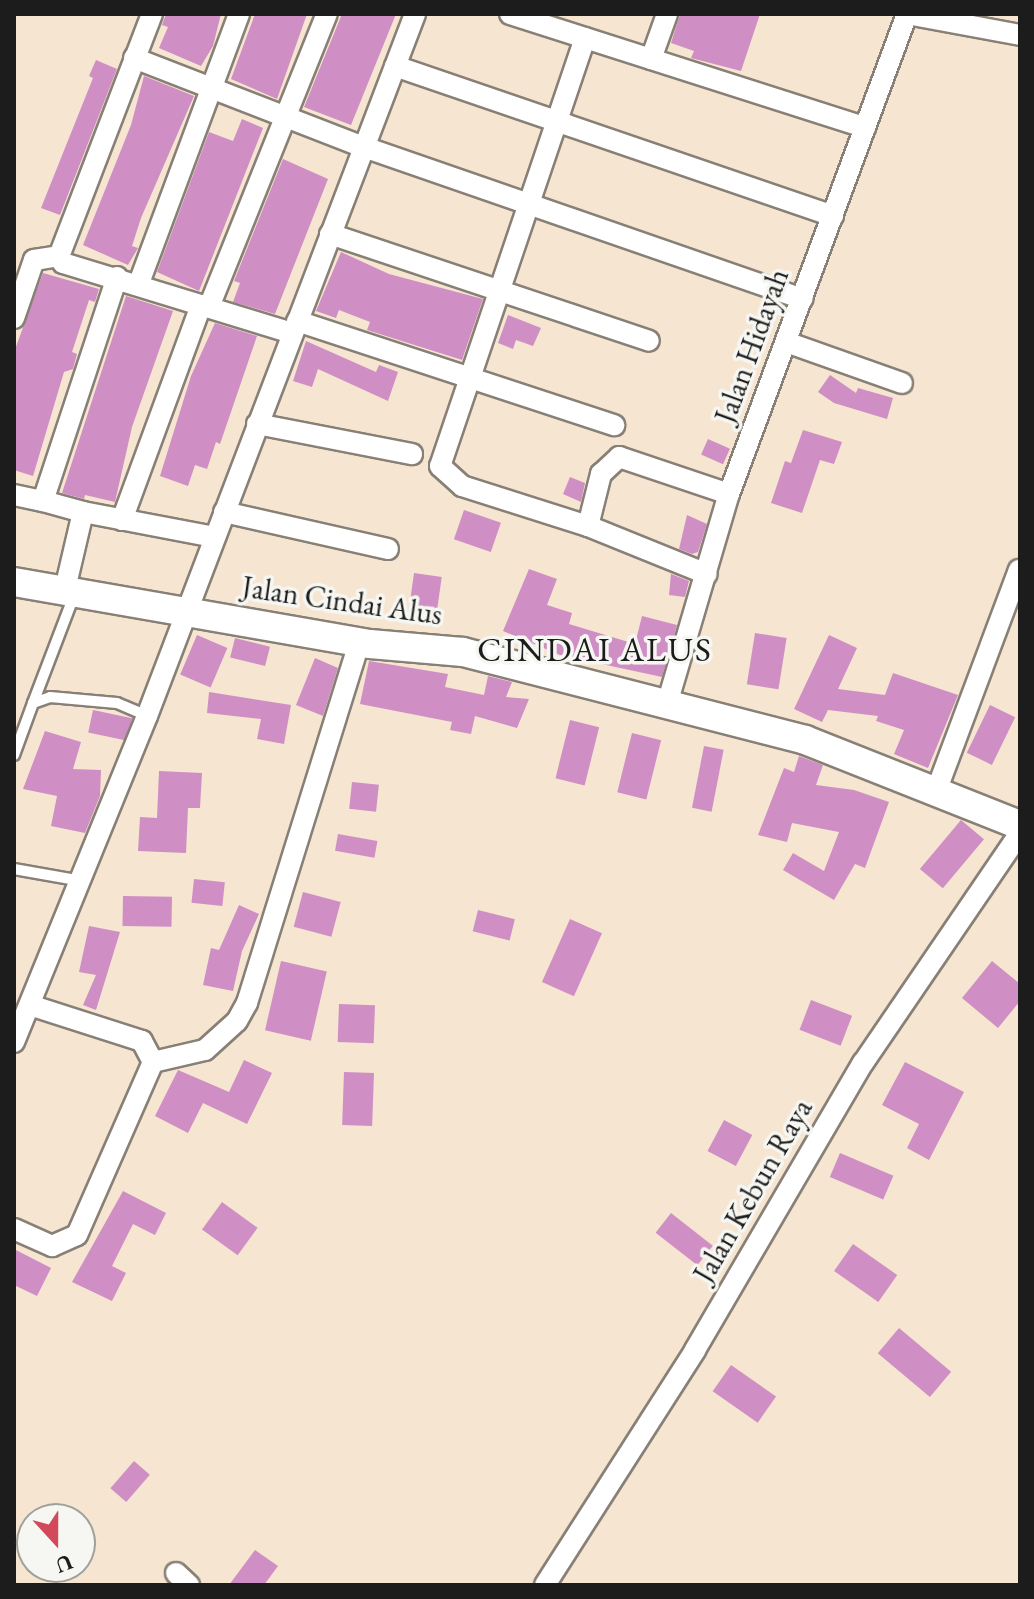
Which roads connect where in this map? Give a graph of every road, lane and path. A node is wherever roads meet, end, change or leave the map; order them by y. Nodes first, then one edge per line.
1 (152, 14) edge
2 (239, 14) edge
3 (327, 14) edge
4 (415, 14) edge
5 (510, 14) edge
6 (667, 14) edge
7 (907, 14) edge
8 (1020, 35) edge
9 (585, 38) junction
10 (134, 58) junction
11 (651, 59) junction
12 (395, 66) junction
13 (211, 88) junction
14 (284, 116) junction
15 (559, 122) junction
16 (865, 127) junction
17 (364, 147) junction
18 (530, 206) junction
19 (833, 216) junction
20 (330, 234) junction
21 (59, 256) junction
22 (117, 277) junction
23 (139, 283) junction
24 (500, 291) junction
25 (802, 299) junction
26 (205, 306) junction
27 (14, 318) edge
28 (295, 327) junction
29 (649, 341) dead end
30 (786, 342) junction
31 (470, 378) junction
32 (902, 383) dead end
33 (257, 424) junction
34 (614, 425) dead end
35 (412, 454) dead end
36 (729, 494) junction
37 (14, 495) edge
38 (43, 501) junction
39 (83, 512) junction
40 (224, 512) junction
41 (122, 520) junction
42 (588, 526) junction
43 (214, 537) junction
44 (388, 549) dead end
45 (1019, 570) edge
46 (707, 574) junction
47 (14, 582) edge
48 (70, 590) junction
49 (186, 611) junction
50 (360, 641) junction
51 (33, 703) junction
52 (667, 704) junction
53 (147, 716) junction
54 (14, 755) edge
55 (937, 789) junction
56 (1020, 825) edge
57 (1020, 833) edge
58 (14, 869) edge
59 (82, 881) junction
60 (30, 1005) junction
61 (14, 1042) edge
62 (153, 1062) junction
63 (14, 1229) edge
64 (545, 1585) edge

1 - 10 street
2 - 13 street
3 - 14 street
4 - 12 street
5 - 9 street
6 - 11 street
7 - 8 street
7 - 16 street, Jalan Hidayah
9 - 11 street
9 - 15 street
10 - 13 street
10 - 21 street
11 - 16 street
12 - 15 street
12 - 17 street
13 - 14 street
13 - 23 street
14 - 17 street
14 - 26 street
15 - 18 street
15 - 19 street
16 - 19 street, Jalan Hidayah
17 - 18 street
17 - 20 street
18 - 24 street
18 - 25 street
19 - 25 street, Jalan Hidayah
20 - 24 street
20 - 28 street
21 - 22 street
21 - 27 street
22 - 23 street
22 - 38 street
23 - 26 street
24 - 29 street
24 - 31 street
25 - 30 street, Jalan Hidayah
26 - 28 street
26 - 41 street
28 - 31 street
28 - 33 street
30 - 32 street
30 - 36 street, Jalan Hidayah
31 - 34 street
31 - 42 street
33 - 35 street
33 - 40 street
36 - 42 street
36 - 46 street, Jalan Hidayah
37 - 38 street
38 - 39 street
39 - 41 street
39 - 48 street
40 - 43 street
40 - 44 street
41 - 43 street
42 - 46 street
43 - 49 street
45 - 55 street
46 - 52 street, Jalan Hidayah
47 - 48 street, Jalan Cindai Alus
48 - 49 street, Jalan Cindai Alus
48 - 51 lane
49 - 50 street, Jalan Cindai Alus
49 - 53 street
50 - 52 street, Jalan Cindai Alus
50 - 62 street
51 - 53 lane
51 - 54 lane
52 - 55 street, Jalan Cindai Alus
53 - 59 street
55 - 56 street, Jalan Cindai Alus
57 - 64 street, Jalan Kebun Raya
58 - 59 lane
59 - 60 street
60 - 61 street
60 - 62 street
62 - 63 street

